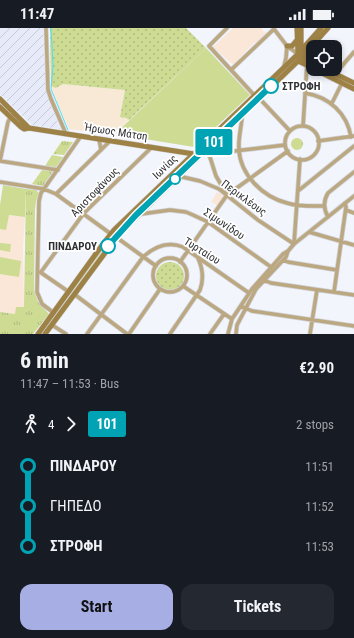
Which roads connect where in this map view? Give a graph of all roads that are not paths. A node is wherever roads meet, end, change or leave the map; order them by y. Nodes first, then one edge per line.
1 (46, 28) edge
2 (227, 28) edge
3 (297, 28) edge
4 (301, 28) edge
5 (321, 28) edge
6 (328, 28) edge
7 (274, 29) edge
8 (299, 38) junction
9 (312, 38) junction
10 (287, 46) junction
11 (354, 52) edge
12 (300, 56) junction
13 (306, 59) edge
14 (306, 64) edge
15 (342, 66) edge
16 (282, 68) junction
17 (231, 70) junction
18 (306, 76) edge
19 (328, 76) edge
20 (339, 76) edge
21 (342, 83) junction
22 (354, 83) edge
23 (354, 89) edge
24 (305, 93) junction
25 (257, 96) junction
26 (0, 99) edge
27 (332, 103) junction
28 (0, 107) edge
29 (12, 114) junction
30 (242, 114) junction
31 (303, 126) junction
32 (290, 131) junction
33 (66, 134) junction
34 (81, 136) junction
35 (352, 137) edge
36 (99, 139) junction
37 (110, 141) junction
38 (318, 141) junction
39 (1, 144) edge
40 (210, 145) junction
41 (286, 145) junction
42 (354, 146) edge
43 (152, 147) junction
44 (100, 150) junction
45 (239, 150) junction
46 (288, 151) junction
47 (216, 152) junction
48 (192, 154) junction
49 (201, 154) junction
50 (209, 154) junction
51 (300, 159) junction
52 (0, 161) edge
53 (58, 170) junction
54 (354, 172) edge
55 (178, 176) junction
56 (250, 179) junction
57 (0, 182) edge
58 (44, 189) junction
59 (298, 191) junction
60 (56, 194) junction
61 (227, 195) junction
62 (354, 196) edge
63 (345, 203) junction
64 (297, 206) junction
65 (324, 206) junction
66 (346, 210) junction
67 (84, 213) junction
68 (354, 213) edge
69 (138, 214) junction
70 (328, 217) junction
71 (208, 222) junction
72 (309, 232) junction
73 (113, 235) junction
74 (342, 242) junction
75 (294, 244) junction
76 (354, 245) edge
77 (189, 250) junction
78 (288, 252) junction
79 (143, 257) junction
80 (198, 257) junction
81 (283, 260) junction
82 (180, 262) junction
83 (156, 266) junction
84 (271, 267) junction
85 (337, 270) junction
86 (37, 272) junction
87 (42, 272) junction
88 (264, 280) junction
89 (183, 286) junction
90 (160, 289) junction
91 (317, 290) junction
92 (334, 292) junction
93 (71, 293) junction
94 (250, 293) junction
95 (197, 295) junction
96 (354, 296) edge
97 (241, 306) junction
98 (246, 309) junction
99 (57, 314) junction
100 (224, 314) junction
101 (101, 315) junction
102 (232, 319) junction
103 (312, 320) junction
104 (52, 324) junction
105 (354, 326) edge
106 (38, 334) edge
107 (45, 334) edge
108 (66, 334) edge
109 (87, 334) edge
110 (128, 334) edge
111 (170, 334) edge
112 (210, 334) edge
113 (228, 334) edge
114 (236, 334) edge
115 (310, 334) edge

1 - 33 street
2 - 17 street
3 - 8 street
4 - 8 street
5 - 9 street, Ιωνίας
6 - 12 street, Ιωνίας
7 - 10 street
7 - 17 street
8 - 9 street
8 - 10 street
8 - 12 street
9 - 12 street, Ιωνίας
10 - 12 street
10 - 16 street
11 - 15 street
12 - 13 street
12 - 14 street
12 - 16 street, Ιωνίας
12 - 25 street, Ιωνίας
16 - 25 street, Ιωνίας
17 - 25 street
18 - 24 street
19 - 21 street
20 - 22 street
21 - 23 street
21 - 27 street
24 - 27 street
24 - 31 street
25 - 30 street, Ιωνίας
25 - 32 street
25 - 48 street, Ιωνίας
26 - 29 street
27 - 35 street
28 - 29 street
29 - 33 street, Ήρωος Μάτση
29 - 39 street
30 - 40 street, Ιωνίας
30 - 45 street
31 - 32 street
31 - 38 street
32 - 41 street
33 - 34 street, Ήρωος Μάτση
34 - 36 street, Ήρωος Μάτση
34 - 53 street
35 - 38 street
36 - 37 street, Ήρωος Μάτση
36 - 44 street
37 - 43 street, Ήρωος Μάτση
37 - 44 street
38 - 51 street
39 - 52 street
40 - 47 street
40 - 49 street, Ιωνίας
41 - 45 street
41 - 46 street
42 - 59 street
43 - 48 street, Ήρωος Μάτση
43 - 67 street, Αριστοφάνους
44 - 60 street
45 - 47 street
45 - 56 street
46 - 51 street
46 - 56 street
47 - 50 street
48 - 49 street, Ήρωος Μάτση
48 - 73 street, Ιωνίας
49 - 50 street
49 - 55 street, Ιωνίας
50 - 61 street
51 - 59 street
52 - 53 street
53 - 58 street
54 - 65 street
55 - 61 street, Περικλέους
55 - 69 street, Ιωνίας
56 - 61 street
56 - 64 street
57 - 58 street
58 - 60 street
58 - 86 street
59 - 64 street
60 - 67 street
61 - 71 street
61 - 75 street, Περικλέους
62 - 63 street
63 - 66 street
63 - 70 street
64 - 65 street
64 - 75 street
65 - 70 street
66 - 68 street
66 - 74 street
67 - 73 street
67 - 87 street, Αριστοφάνους
69 - 71 street, Σιμωνίδου
69 - 73 street, Ιωνίας
70 - 72 street
71 - 77 street
71 - 84 street, Σιμωνίδου
72 - 74 street
72 - 75 street
73 - 79 street
73 - 93 street, Ιωνίας
74 - 76 street
74 - 85 street
75 - 78 street
77 - 79 street, Τυρταίου
77 - 80 street, Τυρταίου
77 - 82 street
78 - 81 street
78 - 84 street
79 - 83 street
79 - 101 street
80 - 94 street, Τυρταίου
80 - 95 street
81 - 85 street
81 - 88 street
82 - 83 street
82 - 89 street
83 - 90 street
84 - 94 street
85 - 92 street
86 - 87 street
86 - 99 street
87 - 93 street
88 - 91 street
88 - 98 street
89 - 90 street
89 - 95 street
90 - 110 street
91 - 92 street
91 - 103 street
92 - 96 street
93 - 99 street, Ιωνίας
93 - 101 street
94 - 97 street
95 - 100 street
95 - 111 street
97 - 98 street
97 - 102 street
98 - 103 street
98 - 114 street
99 - 104 street, Ιωνίας
99 - 106 street, Ιωνίας
100 - 102 street
100 - 112 street
101 - 109 street
101 - 110 street
102 - 113 street
103 - 105 street
103 - 115 street
104 - 107 street, Ιωνίας
104 - 108 street

